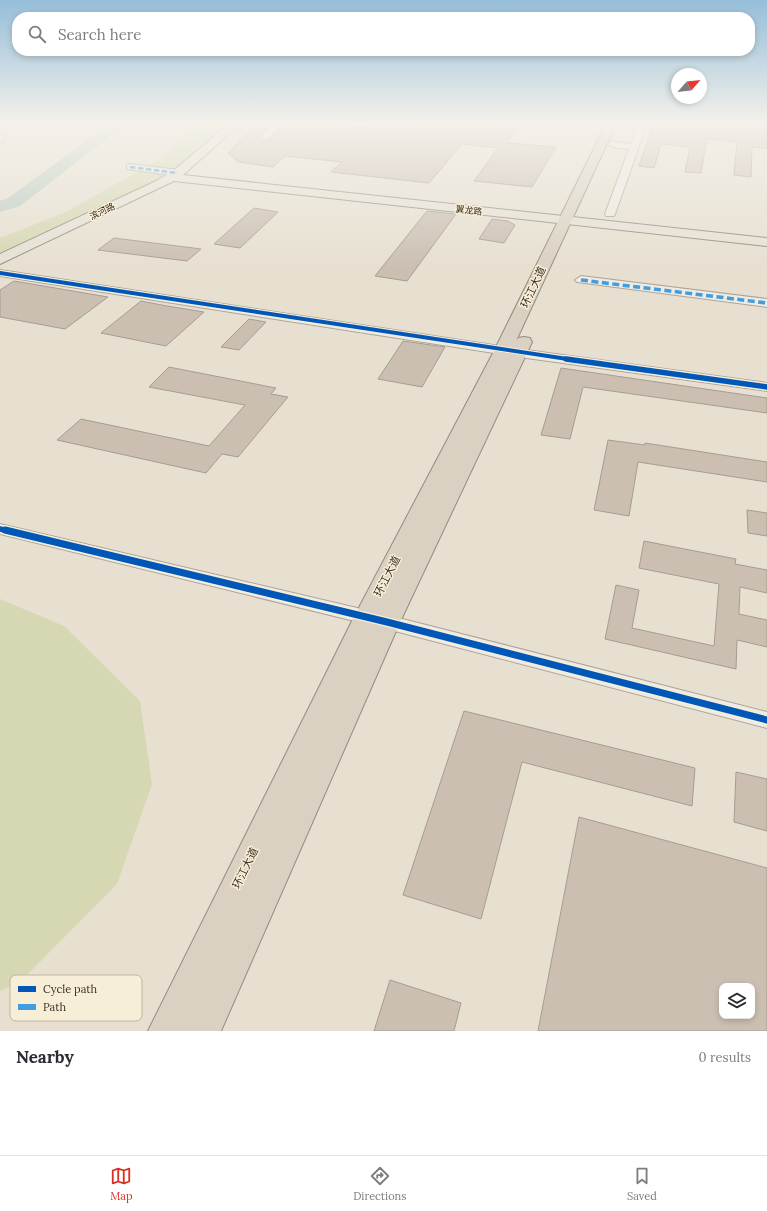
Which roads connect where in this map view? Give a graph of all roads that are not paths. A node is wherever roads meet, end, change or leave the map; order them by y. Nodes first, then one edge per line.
1 (171, 172) edge
2 (598, 172) edge
3 (615, 172) edge
4 (178, 173) junction
5 (610, 214) junction
6 (573, 216) junction
7 (767, 231) edge
8 (767, 242) edge
9 (0, 260) edge
10 (0, 273) edge
11 (581, 280) dead end
12 (767, 303) edge
13 (511, 352) junction
14 (767, 386) edge
15 (0, 529) edge
16 (377, 619) junction
17 (767, 720) edge
18 (167, 1031) edge
19 (202, 1031) edge

1 - 4 street
2 - 6 highway, 环江大道
3 - 5 street
4 - 6 main road, 翼龙路
4 - 9 main road, 滨河路
5 - 6 main road, 翼龙路
5 - 7 main road, 翼龙路
6 - 8 main road, 翼龙路
6 - 13 highway, 环江大道
10 - 13 street
11 - 12 street
13 - 14 street
13 - 16 highway, 环江大道
15 - 16 street
16 - 17 street
16 - 18 highway, 环江大道
16 - 19 highway, 环江大道

